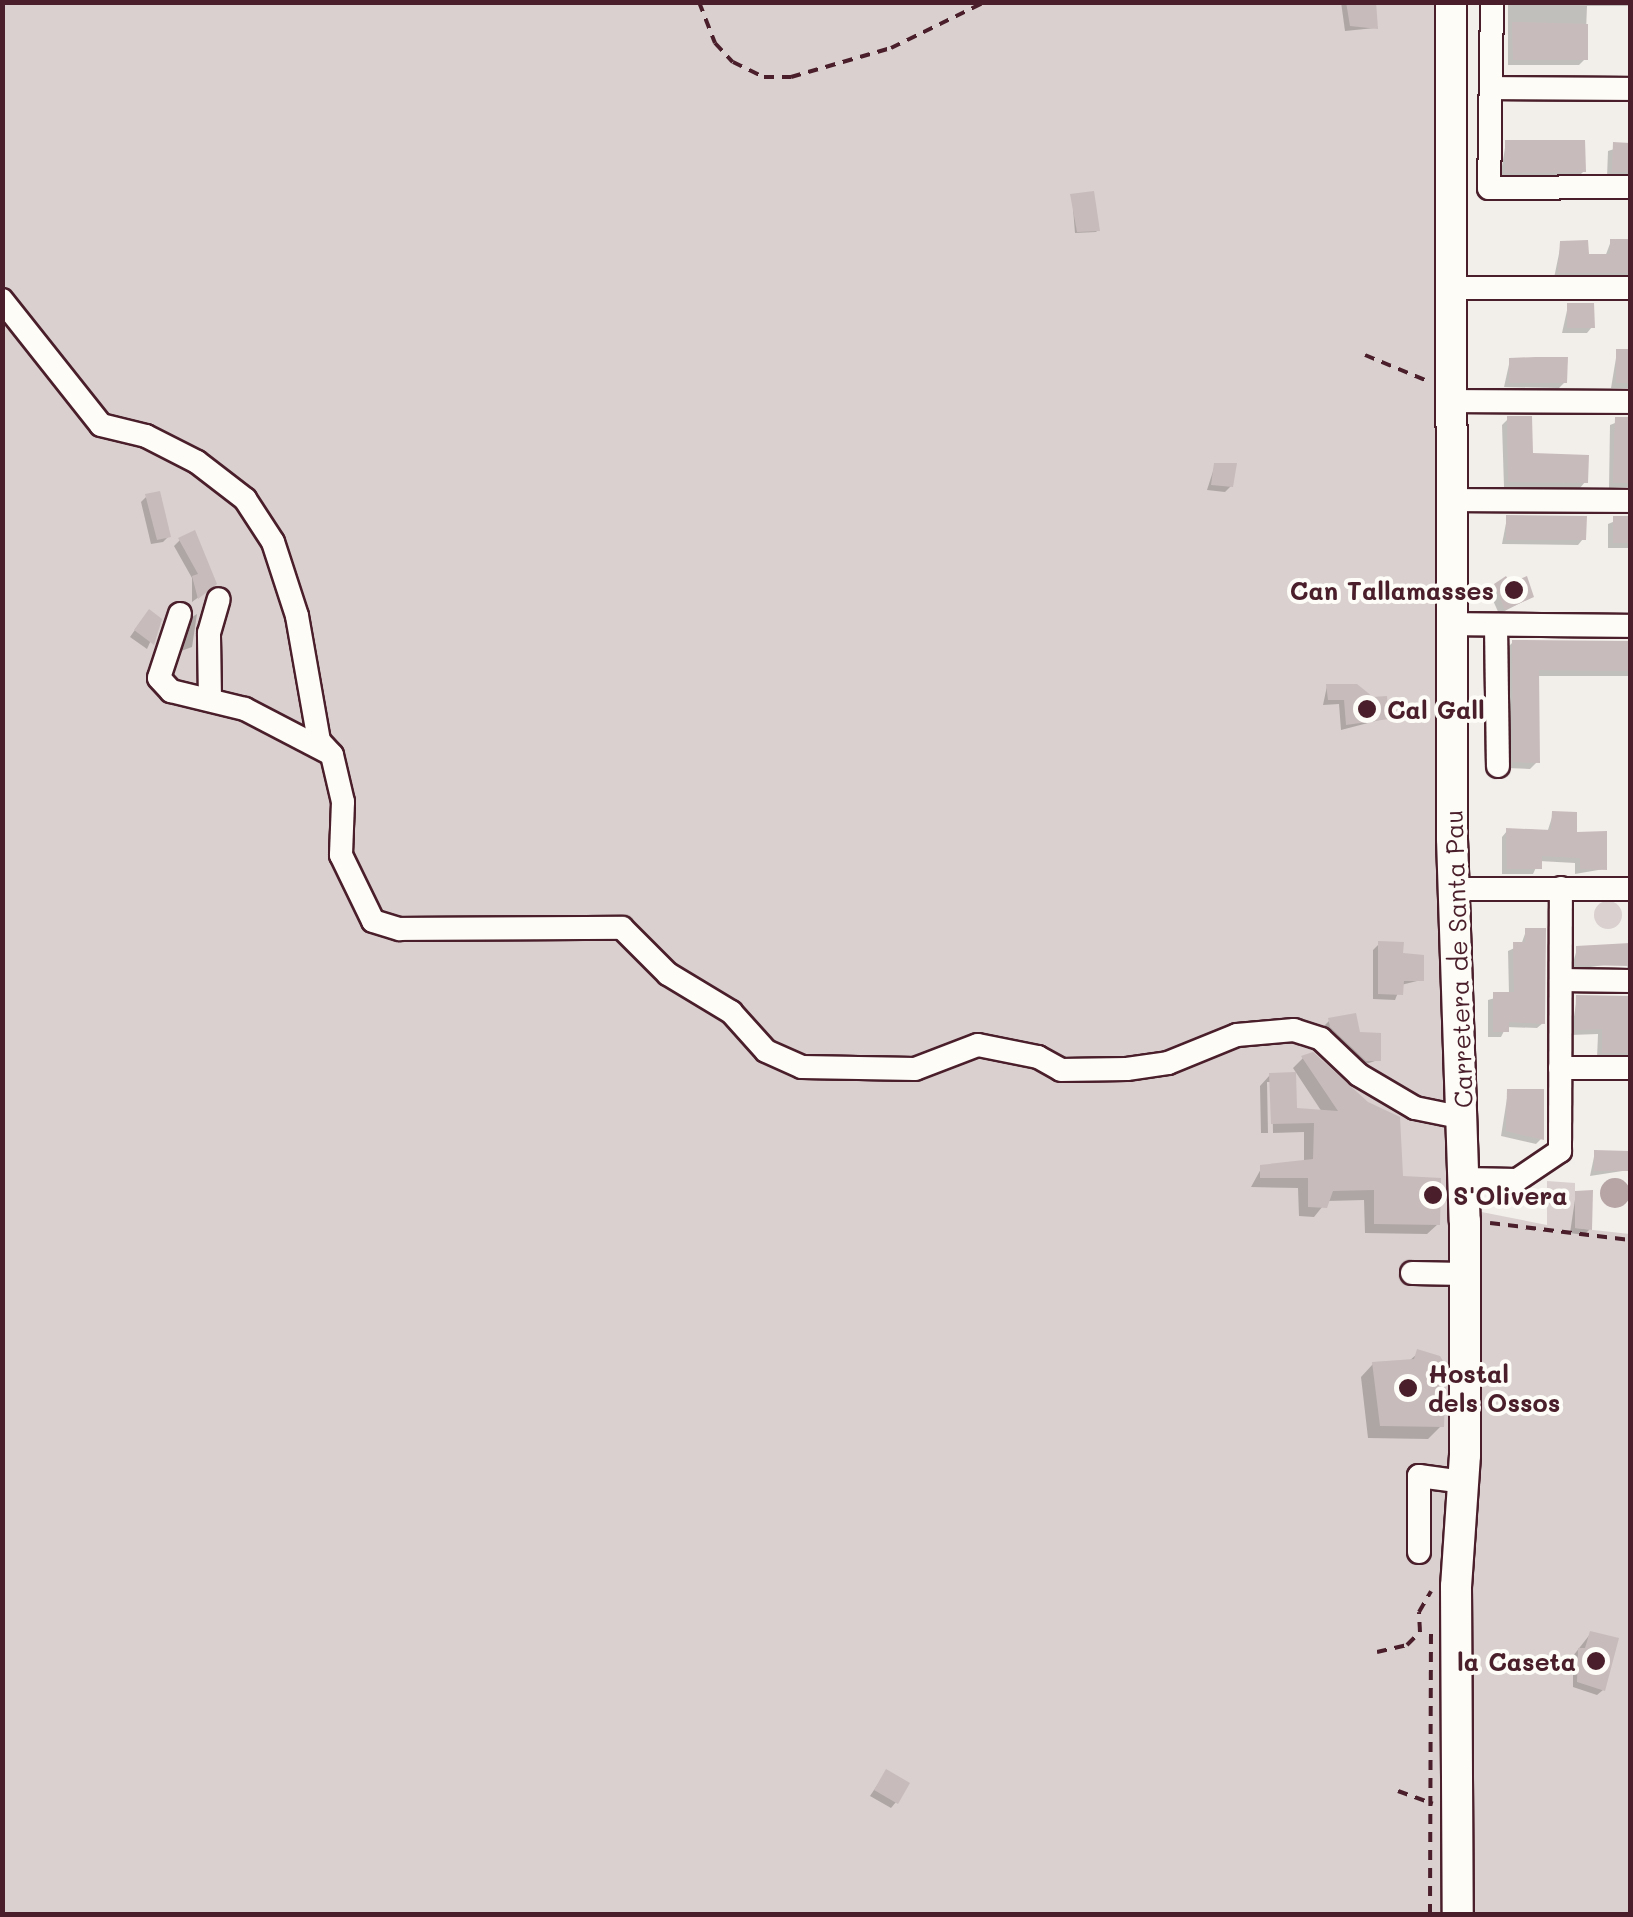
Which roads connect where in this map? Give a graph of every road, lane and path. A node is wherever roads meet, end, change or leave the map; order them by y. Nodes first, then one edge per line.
1 (699, 2) edge
2 (985, 2) edge
3 (1451, 2) edge
4 (1492, 2) edge
5 (1490, 88) junction
6 (1630, 89) edge
7 (1630, 188) edge
8 (1452, 288) junction
9 (1630, 288) edge
10 (2, 300) edge
11 (1365, 355) dead end
12 (1452, 401) junction
13 (1630, 402) edge
14 (1453, 500) junction
15 (1630, 500) edge
16 (220, 599) dead end
17 (180, 614) dead end
18 (1454, 624) junction
19 (1496, 626) junction
20 (1630, 626) edge
21 (210, 700) junction
22 (332, 755) junction
23 (1498, 766) dead end
24 (1561, 888) junction
25 (1453, 889) junction
26 (1630, 889) edge
27 (1561, 980) junction
28 (1630, 981) edge
29 (1560, 1068) junction
30 (1630, 1068) edge
31 (1464, 1118) junction
32 (1464, 1179) junction
33 (1465, 1221) junction
34 (1630, 1240) edge
35 (1412, 1273) dead end
36 (1465, 1274) junction
37 (1463, 1482) junction
38 (1419, 1552) dead end
39 (1431, 1591) dead end
40 (1377, 1652) dead end
41 (1398, 1791) dead end
42 (1457, 1808) junction
43 (1458, 1914) edge

1 - 2 path
3 - 8 main road, Carretera de Santa Pau
4 - 5 street
5 - 6 street
5 - 7 street
8 - 9 street
8 - 12 main road, Carretera de Santa Pau
10 - 22 street
11 - 12 path
12 - 13 street
12 - 14 main road, Carretera de Santa Pau
14 - 15 street
14 - 18 main road, Carretera de Santa Pau
16 - 21 street
17 - 21 street
18 - 19 street
18 - 25 main road, Carretera de Santa Pau
19 - 20 street
19 - 23 street
21 - 22 street
22 - 31 street
24 - 25 street
24 - 26 street
24 - 27 street
25 - 31 main road, Carretera de Santa Pau
27 - 28 street
27 - 29 street
29 - 30 street
29 - 32 street
31 - 32 main road, Carretera de Santa Pau
32 - 33 main road, Carretera de Santa Pau
33 - 34 path
33 - 36 main road, Carretera de Santa Pau
35 - 36 street
36 - 37 main road, Carretera de Santa Pau
37 - 38 street
37 - 42 main road, Carretera de Santa Pau
39 - 40 path
41 - 42 path
42 - 43 main road, Carretera de Santa Pau

